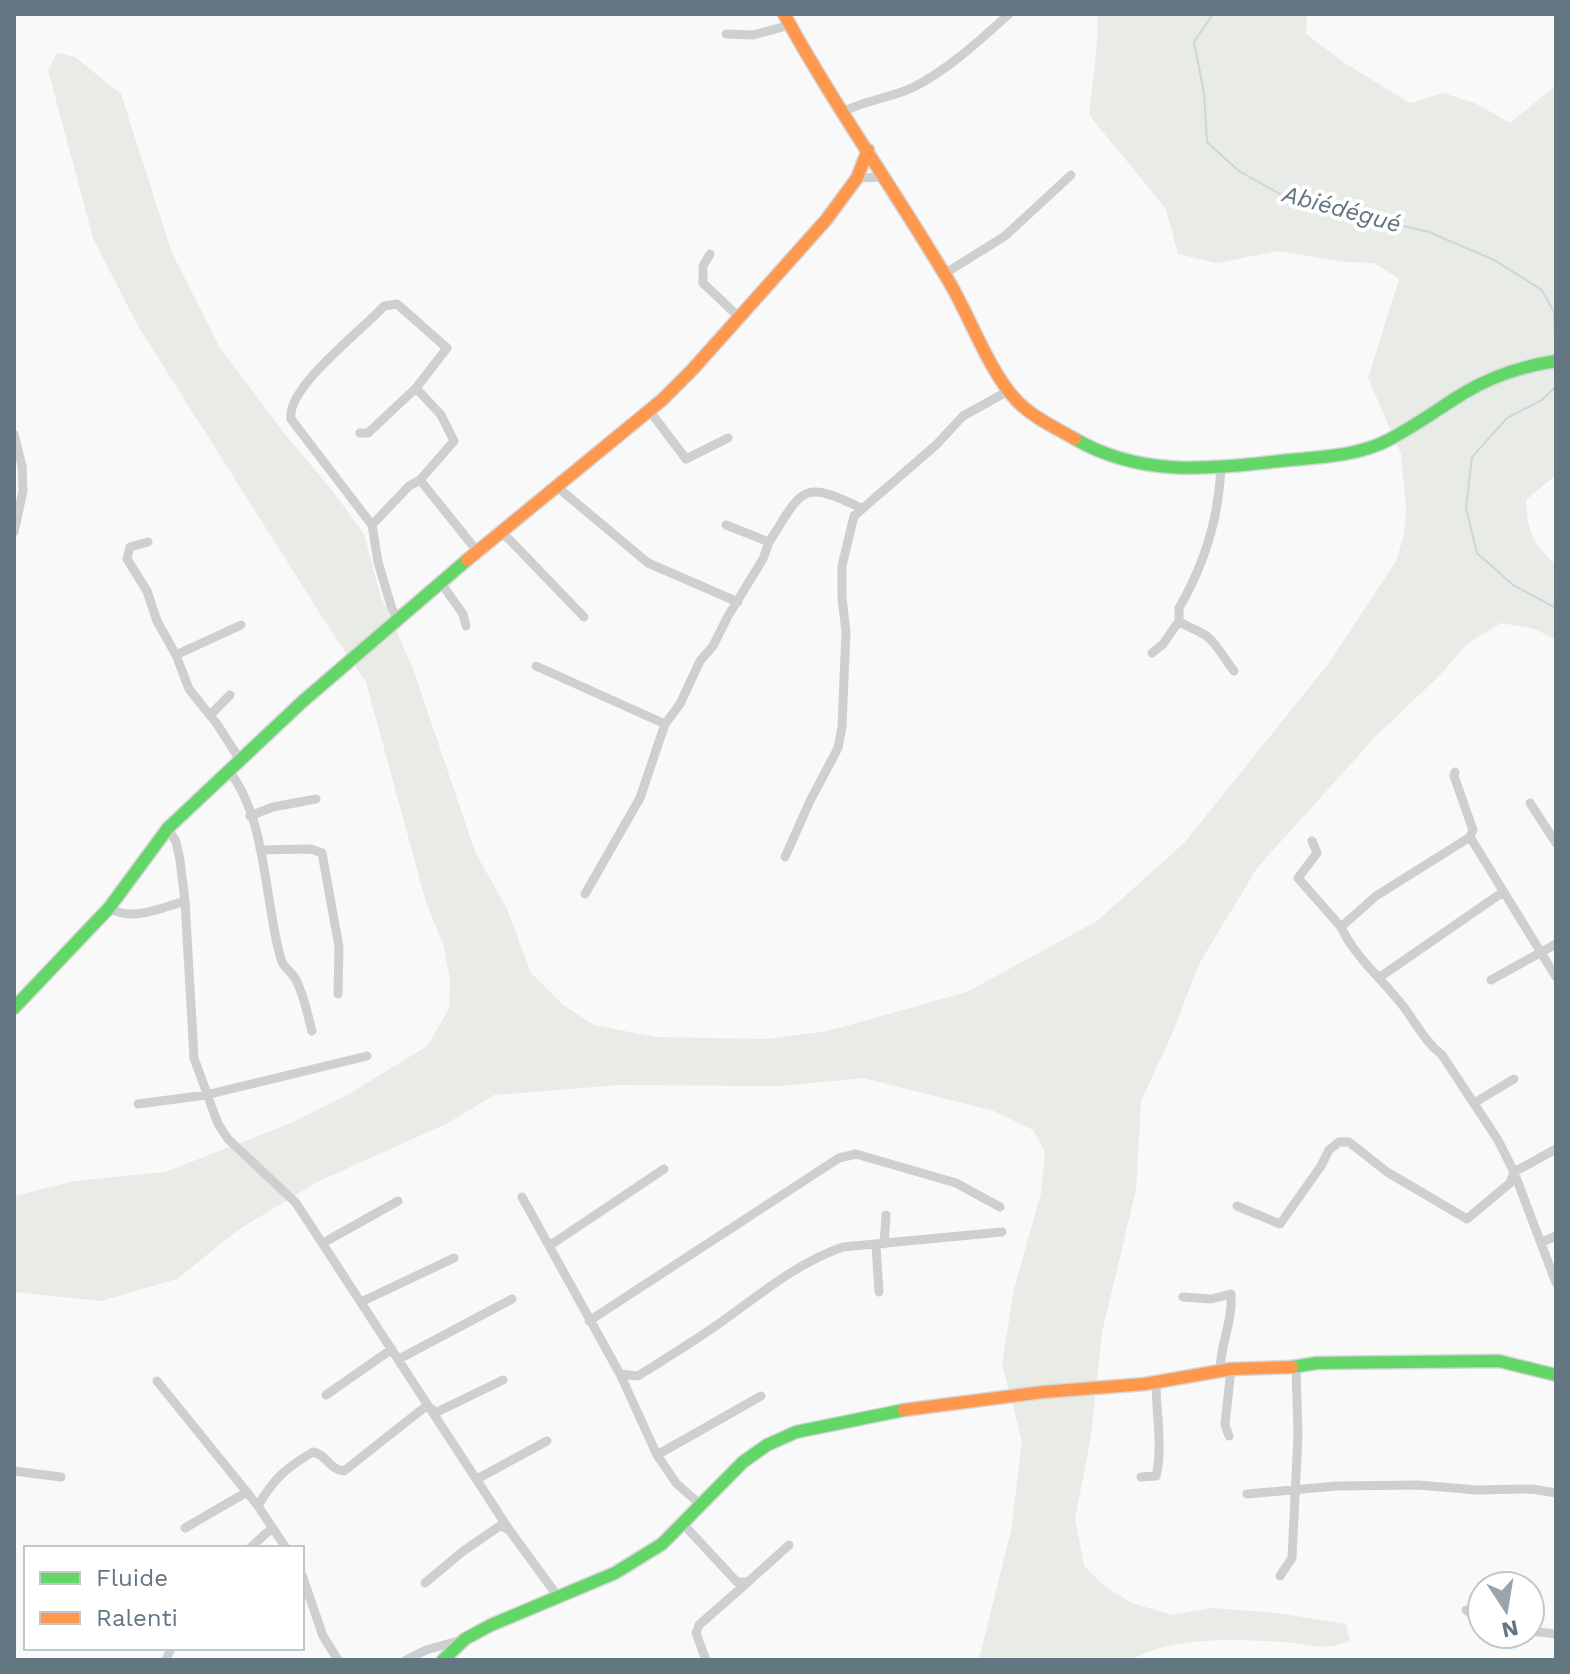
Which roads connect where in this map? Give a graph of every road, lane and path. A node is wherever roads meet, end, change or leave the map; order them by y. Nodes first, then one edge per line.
1 (1009, 14) edge
2 (787, 20) edge
3 (726, 34) dead end
4 (843, 112) junction
5 (868, 150) junction
6 (1071, 175) dead end
7 (885, 177) junction
8 (857, 178) junction
9 (710, 254) dead end
10 (944, 274) junction
11 (740, 318) junction
12 (1556, 361) edge
13 (416, 388) junction
14 (1010, 390) junction
15 (649, 410) junction
16 (360, 433) dead end
17 (14, 434) edge
18 (728, 438) dead end
19 (1221, 467) junction
20 (420, 480) junction
21 (556, 486) junction
22 (861, 508) junction
23 (372, 525) junction
24 (726, 525) dead end
25 (14, 532) edge
26 (499, 533) junction
27 (148, 542) dead end
28 (769, 542) junction
29 (477, 551) junction
30 (441, 583) junction
31 (738, 602) junction
32 (584, 617) dead end
33 (398, 620) junction
34 (1179, 621) junction
35 (241, 625) dead end
36 (466, 626) dead end
37 (1152, 653) dead end
38 (176, 655) junction
39 (536, 666) dead end
40 (1234, 671) dead end
41 (230, 695) dead end
42 (210, 715) junction
43 (665, 724) junction
44 (240, 760) junction
45 (229, 771) junction
46 (1455, 772) dead end
47 (316, 799) dead end
48 (1530, 803) dead end
49 (250, 816) junction
50 (168, 828) junction
51 (1470, 837) junction
52 (1312, 841) dead end
53 (1556, 843) edge
54 (260, 850) junction
55 (785, 857) dead end
56 (1503, 892) junction
57 (585, 894) dead end
58 (185, 901) junction
59 (109, 908) junction
60 (1341, 927) junction
61 (1556, 944) edge
62 (1543, 953) junction
63 (1380, 977) junction
64 (1556, 977) edge
65 (1491, 980) dead end
66 (338, 994) dead end
67 (14, 1008) edge
68 (312, 1031) dead end
69 (367, 1056) dead end
70 (1514, 1079) dead end
71 (206, 1095) junction
72 (1474, 1103) junction
73 (138, 1104) dead end
74 (1556, 1149) edge
75 (664, 1169) dead end
76 (1514, 1172) junction
77 (522, 1197) dead end
78 (398, 1201) dead end
79 (1237, 1206) dead end
80 (1000, 1207) dead end
81 (886, 1215) dead end
82 (1002, 1232) dead end
83 (1556, 1236) edge
84 (1542, 1242) junction
85 (323, 1243) junction
86 (880, 1245) junction
87 (549, 1246) junction
88 (454, 1258) dead end
89 (1556, 1283) edge
90 (879, 1292) dead end
91 (1183, 1297) dead end
92 (512, 1299) dead end
93 (361, 1302) junction
94 (589, 1321) junction
95 (392, 1349) junction
96 (399, 1359) junction
97 (1296, 1367) junction
98 (1226, 1371) junction
99 (620, 1374) junction
100 (1556, 1375) edge
101 (503, 1380) dead end
102 (157, 1381) dead end
103 (1156, 1382) junction
104 (326, 1395) dead end
105 (761, 1396) dead end
106 (433, 1411) junction
107 (1229, 1436) dead end
108 (547, 1441) dead end
109 (657, 1455) junction
110 (14, 1471) edge
111 (61, 1477) dead end
112 (1141, 1477) dead end
113 (477, 1479) junction
114 (1294, 1491) junction
115 (247, 1492) junction
116 (1556, 1493) edge
117 (1247, 1494) dead end
118 (258, 1506) junction
119 (702, 1506) junction
120 (683, 1524) junction
121 (185, 1528) dead end
122 (272, 1528) junction
123 (510, 1531) junction
124 (789, 1545) dead end
125 (252, 1546) edge
126 (285, 1546) edge
127 (1280, 1576) dead end
128 (304, 1581) edge
129 (748, 1582) junction
130 (425, 1583) dead end
131 (559, 1598) junction
132 (465, 1639) junction
133 (449, 1657) edge
134 (338, 1660) edge
135 (406, 1660) edge
136 (706, 1660) edge

1 - 4 street
2 - 3 street
2 - 4 street
4 - 5 street
5 - 7 street
5 - 8 street
6 - 10 street
7 - 8 street
7 - 10 street
8 - 11 street
9 - 11 street
10 - 14 street
11 - 15 street
12 - 19 street
13 - 16 street
13 - 20 street
13 - 23 street
14 - 19 street
14 - 22 street
15 - 18 street
15 - 21 street
17 - 25 street
19 - 34 street
20 - 23 street
20 - 29 street
21 - 26 street
21 - 31 street
22 - 28 street
22 - 55 street
23 - 33 street
24 - 28 street
26 - 29 street
26 - 32 street
27 - 38 street
28 - 31 street
29 - 30 street
30 - 33 street
30 - 36 street
31 - 43 street
33 - 44 street
34 - 37 street
34 - 40 street
35 - 38 street
38 - 42 street
39 - 43 street
41 - 42 street
42 - 44 street
43 - 57 street
44 - 45 street
45 - 49 street
45 - 50 street
46 - 51 street
47 - 49 street
48 - 53 street
49 - 54 street
50 - 58 street
50 - 59 street
51 - 56 street
51 - 60 street
52 - 60 street
54 - 66 street
54 - 68 street
56 - 62 street
56 - 63 street
58 - 59 street
58 - 71 street
59 - 67 street
60 - 63 street
61 - 62 street
62 - 64 street
62 - 65 street
63 - 72 street
69 - 71 street
70 - 72 street
71 - 73 street
71 - 85 street
72 - 76 street
74 - 76 street
75 - 87 street
76 - 79 street
76 - 84 street
77 - 87 street
78 - 85 street
80 - 94 street
81 - 86 street
82 - 86 street
83 - 84 street
84 - 89 street
85 - 93 street
86 - 90 street
86 - 99 street
87 - 94 street
88 - 93 street
91 - 98 street
92 - 96 street
93 - 95 street
94 - 99 street
95 - 96 street
95 - 104 street
96 - 106 street
97 - 98 street
97 - 100 street
97 - 114 street
98 - 103 street
98 - 107 street
99 - 109 street
101 - 106 street
102 - 115 street
103 - 112 street
103 - 119 street
105 - 109 street
106 - 113 street
106 - 118 street
108 - 113 street
109 - 119 street
110 - 111 street
113 - 123 street
114 - 116 street
114 - 117 street
114 - 127 street
115 - 118 street
115 - 121 street
118 - 122 street
119 - 120 street
120 - 129 street
120 - 131 street
122 - 125 street
122 - 126 street
123 - 130 street
123 - 131 street
124 - 129 street
128 - 134 street
129 - 136 street
131 - 132 street
132 - 133 street
132 - 135 street

